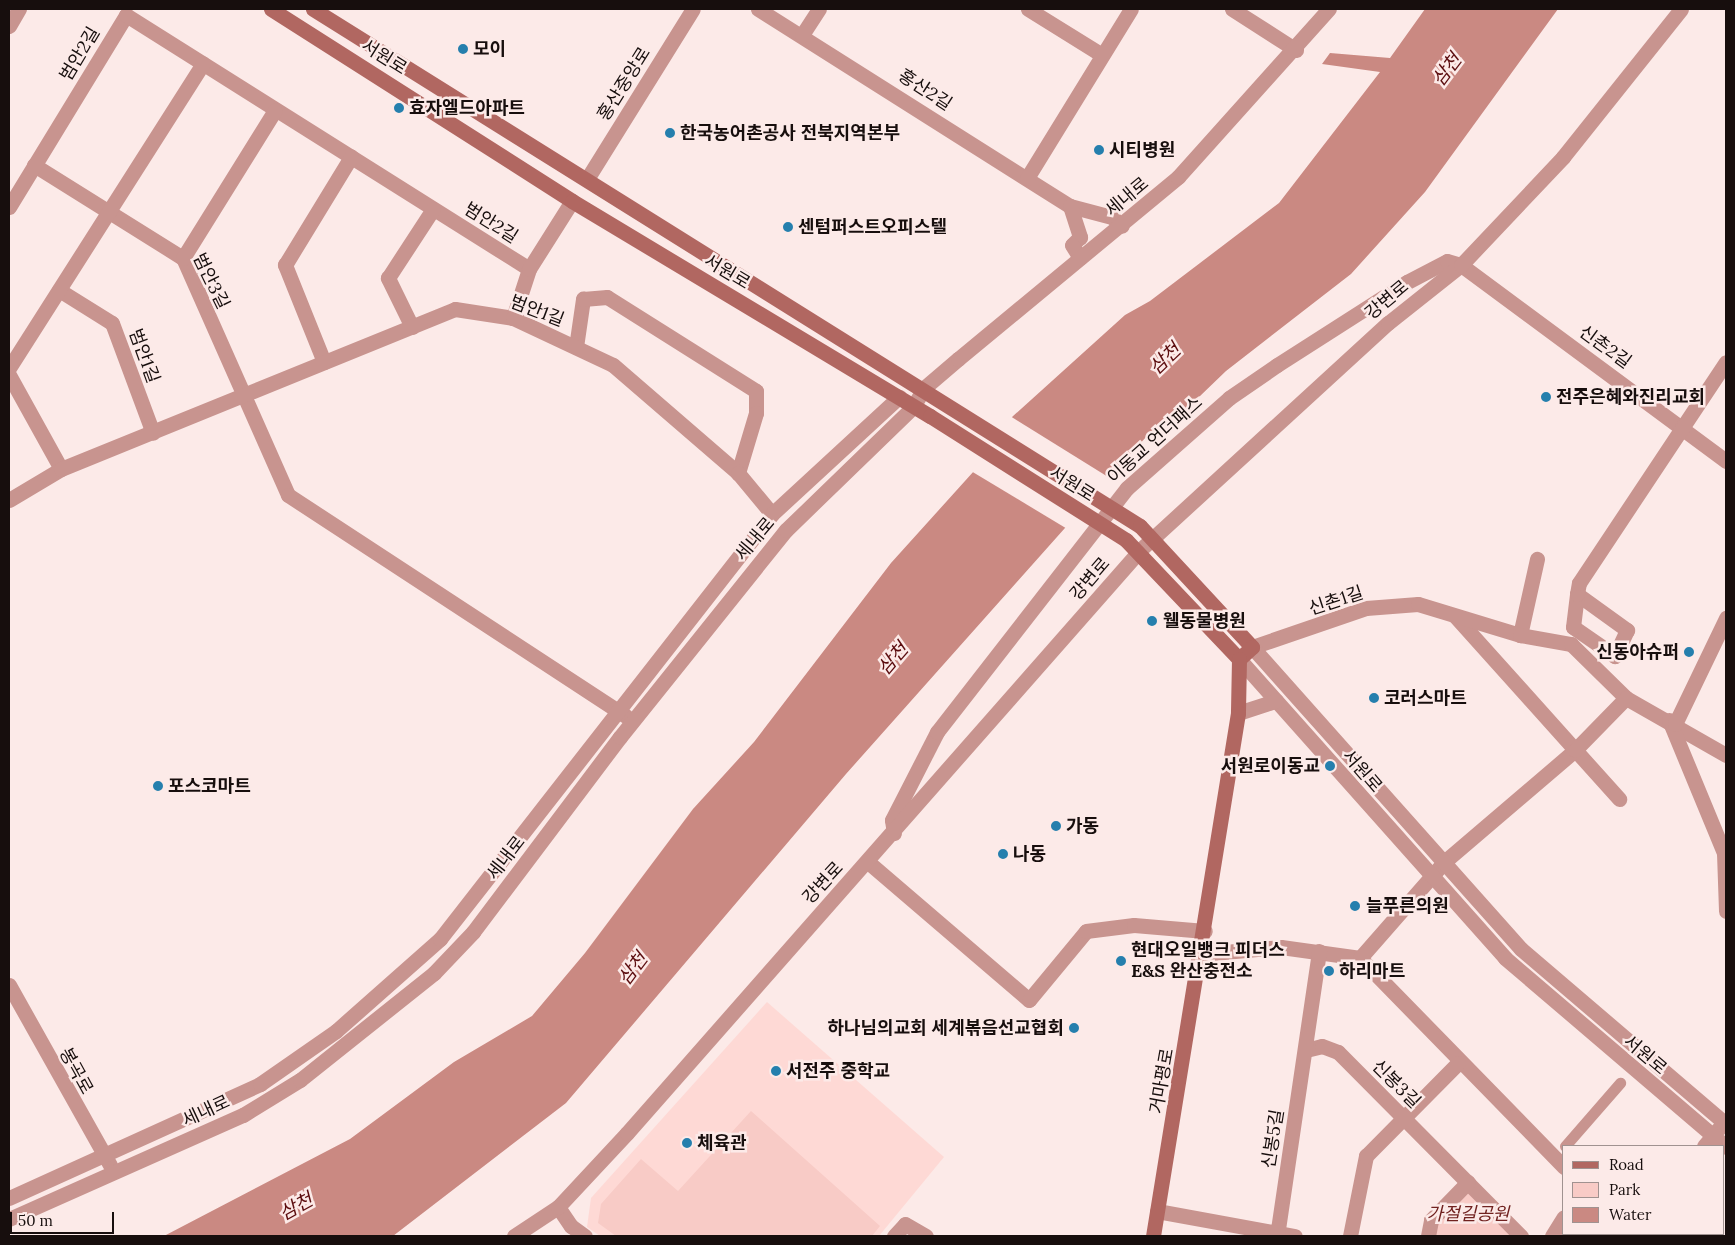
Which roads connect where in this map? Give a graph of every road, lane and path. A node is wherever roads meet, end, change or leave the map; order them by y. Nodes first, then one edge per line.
1 (19, 9) edge
2 (271, 9) edge
3 (313, 9) edge
4 (693, 9) edge
5 (758, 9) edge
6 (819, 9) edge
7 (1028, 9) edge
8 (1131, 9) edge
9 (1232, 9) edge
10 (1329, 9) edge
11 (1681, 9) edge
12 (9, 26) edge
13 (802, 35) junction
14 (1296, 50) junction
15 (1102, 55) junction
16 (203, 64) junction
17 (275, 110) junction
18 (351, 157) junction
19 (34, 165) junction
20 (1027, 178) junction
21 (587, 179) junction
22 (572, 201) junction
23 (1070, 206) junction
24 (9, 207) edge
25 (433, 209) junction
26 (109, 211) junction
27 (1122, 226) junction
28 (183, 258) junction
29 (1080, 258) junction
30 (1461, 265) junction
31 (529, 269) junction
32 (59, 290) junction
33 (514, 318) junction
34 (412, 327) junction
35 (576, 347) junction
36 (324, 362) junction
37 (1726, 362) edge
38 (9, 368) edge
39 (9, 375) edge
40 (924, 388) junction
41 (899, 397) junction
42 (243, 399) junction
43 (913, 407) junction
44 (1681, 426) junction
45 (153, 432) junction
46 (1726, 461) edge
47 (61, 469) junction
48 (738, 473) junction
49 (9, 500) edge
50 (772, 514) junction
51 (1155, 537) junction
52 (1140, 550) junction
53 (1537, 559) dead end
54 (1577, 594) junction
55 (1454, 615) junction
56 (1726, 618) edge
57 (1520, 635) junction
58 (1252, 647) junction
59 (1615, 656) junction
60 (1239, 659) junction
61 (1611, 680) junction
62 (1626, 698) junction
63 (1276, 701) junction
64 (619, 711) junction
65 (1238, 713) junction
66 (633, 721) junction
67 (1672, 722) junction
68 (1575, 750) junction
69 (1726, 755) edge
70 (1619, 799) dead end
71 (894, 833) junction
72 (868, 862) junction
73 (1444, 862) junction
74 (1430, 878) junction
75 (1726, 911) edge
76 (1205, 931) junction
77 (1319, 952) junction
78 (1202, 954) junction
79 (1360, 958) junction
80 (9, 985) edge
81 (1306, 1050) junction
82 (1458, 1063) junction
83 (1620, 1083) dead end
84 (1403, 1117) junction
85 (1725, 1123) edge
86 (1709, 1141) edge
87 (1570, 1145) edge
88 (1562, 1155) edge
89 (105, 1156) junction
90 (115, 1172) junction
91 (1468, 1182) junction
92 (9, 1198) edge
93 (558, 1207) junction
94 (1157, 1211) junction
95 (9, 1219) edge
96 (1562, 1220) edge
97 (1277, 1235) edge
98 (514, 1236) edge
99 (585, 1236) edge
100 (894, 1236) edge
101 (926, 1236) edge
102 (1153, 1236) edge
103 (1295, 1236) edge
104 (1353, 1236) edge
105 (1428, 1236) edge
106 (1522, 1236) edge
107 (1552, 1236) edge

1 - 12 street
2 - 22 main road, 서원로
3 - 21 main road, 서원로
4 - 21 street, 홍산중앙로
5 - 13 street, 홍산2길
6 - 13 street
7 - 15 street
8 - 15 street
9 - 14 street
10 - 14 street, 세내로
11 - 30 street, 강변로
13 - 20 street, 홍산2길
14 - 27 street, 세내로
15 - 20 street
16 - 17 street, 범안2길
16 - 19 street, 범안2길
16 - 26 street
17 - 18 street, 범안2길
17 - 28 street
18 - 25 street, 범안2길
18 - 36 street
19 - 24 street
19 - 26 street, 범안3길
20 - 23 street, 홍산2길
21 - 40 main road, 서원로
22 - 31 street
22 - 41 main road, 서원로
23 - 27 street, 홍산2길
23 - 29 street
25 - 31 street, 범안2길
25 - 34 street
26 - 28 street, 범안3길
26 - 32 street
27 - 29 street, 세내로
28 - 42 street, 범안3길
29 - 40 street, 세내로
30 - 44 street, 신촌2길
30 - 51 street, 강변로
30 - 71 street, 이동교 언더패스
31 - 33 street
32 - 38 street
32 - 45 street, 범안1길
33 - 34 street, 범안1길
33 - 35 street, 범안1길
34 - 36 street, 범안1길
35 - 48 street, 범안1길
35 - 48 street
36 - 42 street, 범안1길
37 - 44 street
39 - 47 street
40 - 41 street, 세내로
40 - 43 street, 세내로
40 - 51 main road, 서원로
41 - 43 main road, 서원로
41 - 50 street, 세내로
42 - 45 street, 범안1길
42 - 64 street
43 - 52 main road, 서원로
43 - 66 street, 세내로
44 - 46 street, 신촌2길
44 - 54 street
45 - 47 street, 범안1길
47 - 49 street, 범안1길
48 - 50 street, 범안1길
50 - 64 street, 세내로
51 - 52 street, 강변로
51 - 58 main road, 서원로
52 - 60 main road, 서원로
52 - 71 street, 강변로
53 - 57 street
54 - 59 street
54 - 59 street
55 - 57 street, 신촌1길
55 - 58 street, 신촌1길
55 - 68 street
56 - 67 street
57 - 61 street, 신촌1길
58 - 60 main road
58 - 73 street, 서원로
59 - 61 street
60 - 63 street, 서원로
60 - 65 main road, 거마평로
61 - 62 street, 신촌1길
62 - 67 street, 신촌1길
62 - 68 street
63 - 65 street
63 - 74 street, 서원로
64 - 66 street
64 - 89 street, 세내로
65 - 76 main road, 거마평로
66 - 90 street, 세내로
67 - 69 street, 신촌1길
67 - 75 street
68 - 70 street
68 - 73 street
71 - 72 street, 강변로
72 - 76 street
72 - 93 street, 강변로
73 - 74 street
73 - 85 street, 서원로
74 - 79 street
74 - 86 street, 서원로
76 - 78 main road, 거마평로
77 - 78 street
77 - 79 street
77 - 81 street
78 - 94 main road, 거마평로
79 - 82 street
80 - 89 street, 봉곡로
81 - 84 street, 신봉3길
81 - 97 street, 신봉5길
82 - 84 street
82 - 88 street
83 - 87 street
84 - 91 street, 신봉3길
84 - 104 street
85 - 86 street
89 - 90 street, 봉곡로
89 - 92 street, 세내로
90 - 95 street, 세내로
91 - 105 street
91 - 106 street, 신봉3길
93 - 98 street, 강변로
93 - 99 street
94 - 97 street
94 - 102 main road, 거마평로
96 - 107 street
97 - 103 street
100 - 101 street

